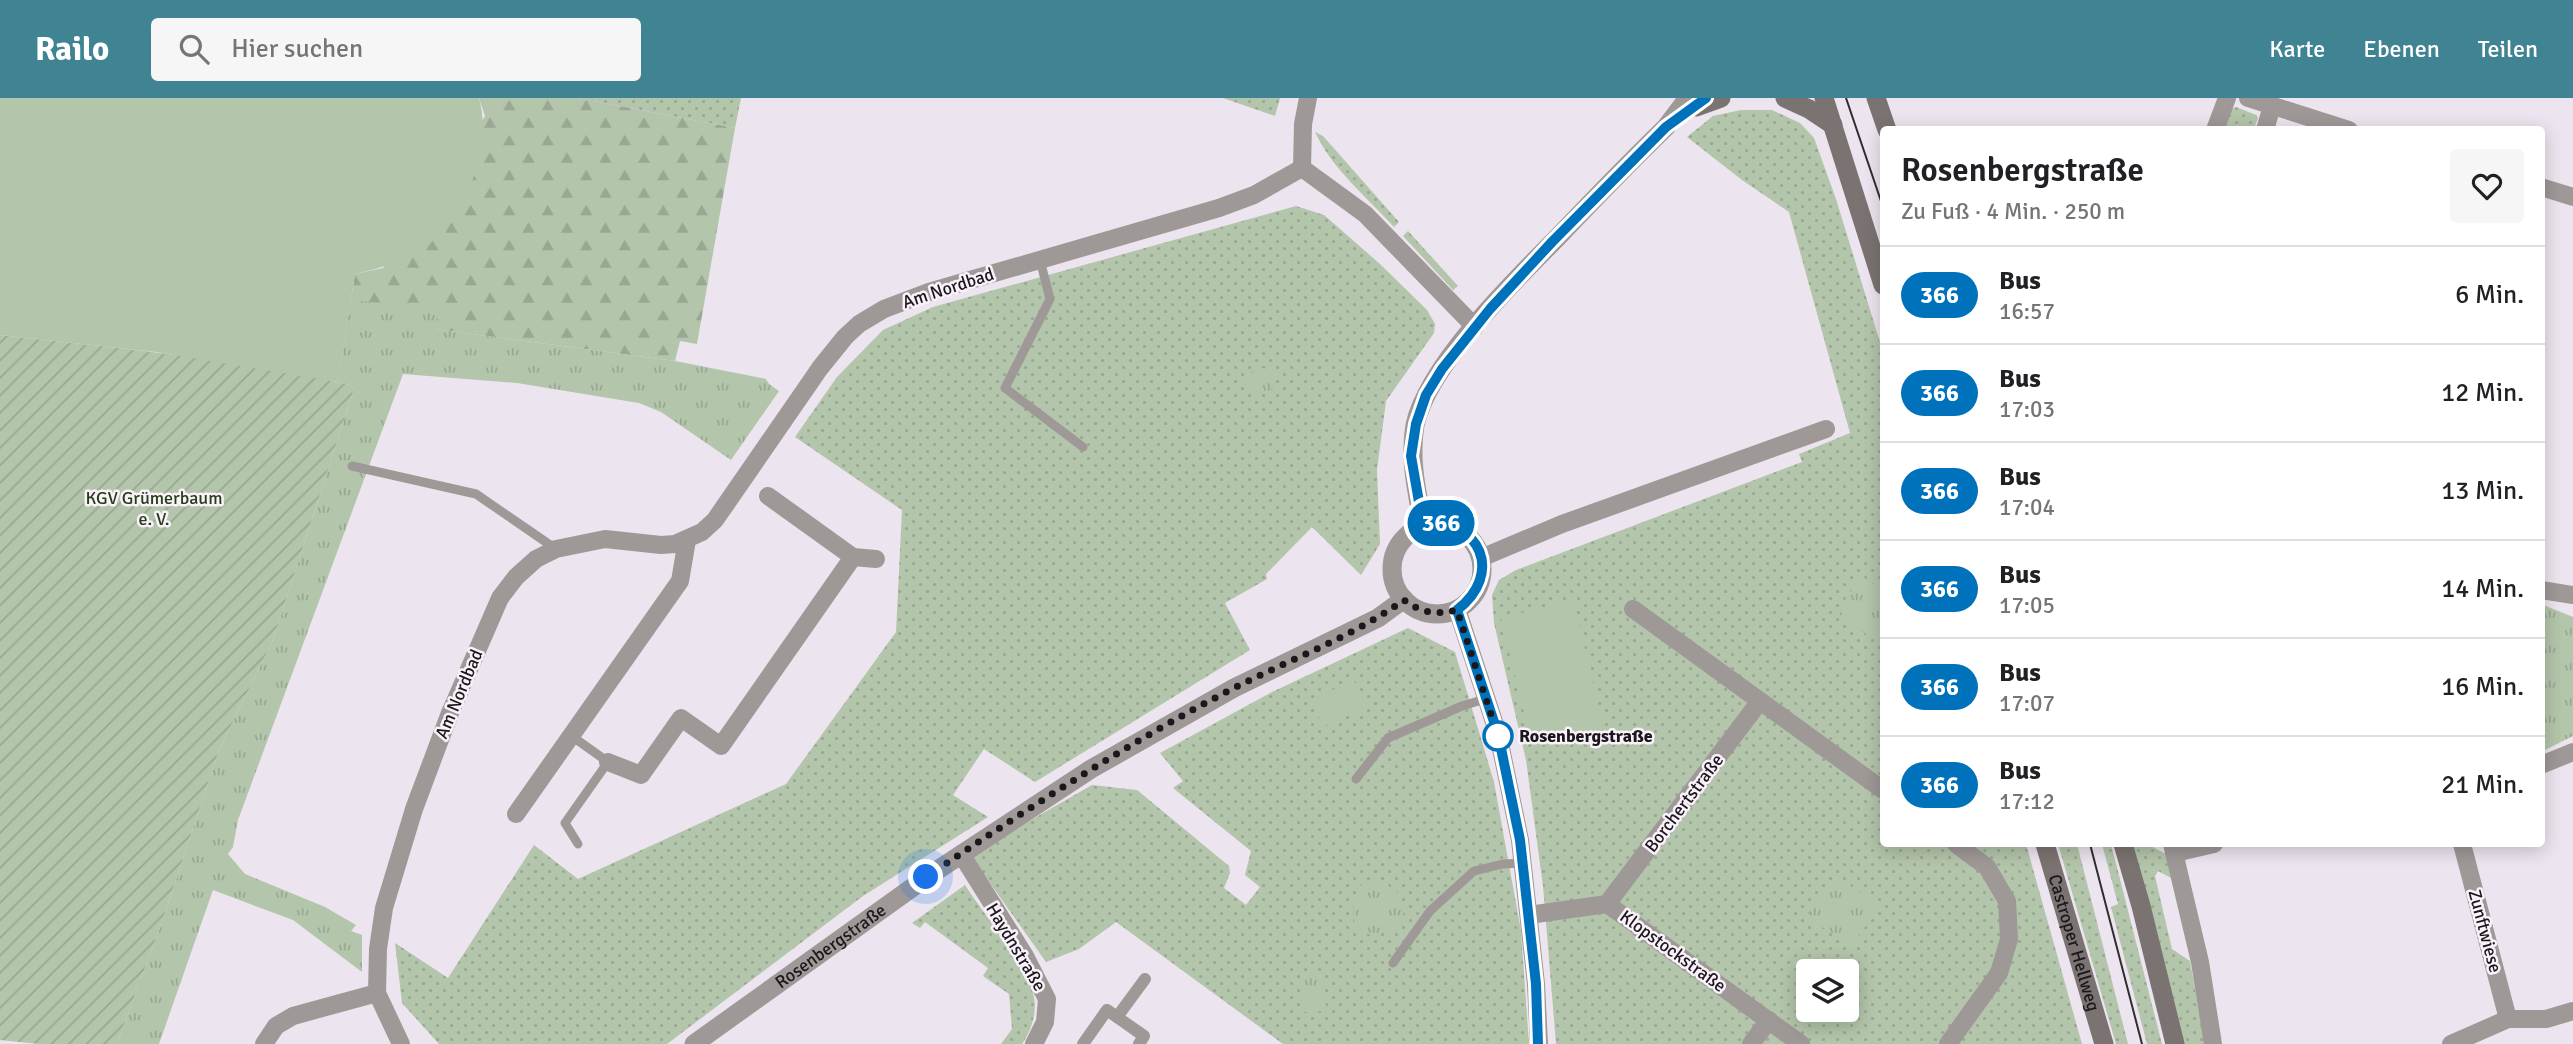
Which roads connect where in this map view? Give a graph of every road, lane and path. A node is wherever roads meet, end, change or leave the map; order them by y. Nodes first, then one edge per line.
1 (1308, 98) edge
2 (1721, 98) edge
3 (1785, 98) edge
4 (1824, 98) edge
5 (1876, 98) edge
6 (2227, 98) edge
7 (2248, 98) edge
8 (1697, 101) edge
9 (2272, 106) junction
10 (1833, 125) junction
11 (1886, 126) edge
12 (2216, 126) edge
13 (2266, 126) edge
14 (2336, 126) edge
15 (1303, 167) junction
16 (2545, 188) edge
17 (2573, 197) edge
18 (1040, 260) junction
19 (1880, 275) edge
20 (1475, 327) junction
21 (1826, 429) dead end
22 (1083, 447) dead end
23 (352, 466) dead end
24 (768, 496) dead end
25 (1423, 525) junction
26 (687, 540) junction
27 (555, 549) junction
28 (853, 557) junction
29 (1481, 558) junction
30 (876, 559) dead end
31 (2545, 591) edge
32 (2573, 595) edge
33 (1404, 600) junction
34 (1633, 609) dead end
35 (1457, 610) junction
36 (1485, 698) junction
37 (1760, 701) junction
38 (573, 737) junction
39 (2573, 752) edge
40 (608, 762) junction
41 (2545, 763) edge
42 (1356, 779) dead end
43 (1880, 788) edge
44 (516, 814) dead end
45 (578, 844) dead end
46 (1960, 847) edge
47 (2046, 847) edge
48 (2124, 847) edge
49 (2463, 847) edge
50 (2174, 848) edge
51 (961, 854) junction
52 (1523, 863) junction
53 (1607, 904) junction
54 (1529, 915) junction
55 (1393, 963) dead end
56 (1145, 979) dead end
57 (377, 993) junction
58 (2573, 1011) edge
59 (1118, 1017) junction
60 (2508, 1019) junction
61 (1769, 1020) junction
62 (264, 1044) edge
63 (401, 1044) edge
64 (694, 1044) edge
65 (1034, 1044) edge
66 (1083, 1044) edge
67 (1139, 1044) edge
68 (1539, 1044) edge
69 (1751, 1044) edge
70 (1801, 1044) edge
71 (1948, 1044) edge
72 (2104, 1044) edge
73 (2175, 1044) edge
74 (2213, 1044) edge
75 (2451, 1044) edge

1 - 15 street
2 - 8 main road
3 - 10 main road
4 - 10 main road
5 - 11 main road
6 - 12 street
7 - 9 street
8 - 20 street
9 - 13 street
9 - 14 street
10 - 19 main road
15 - 18 street, Am Nordbad
15 - 20 street
16 - 17 street
18 - 22 lane
18 - 26 street, Am Nordbad
20 - 25 street
21 - 29 street
23 - 27 lane
24 - 28 street
25 - 29 street
25 - 33 street
26 - 27 street, Am Nordbad
26 - 38 street
27 - 57 street, Am Nordbad
28 - 30 street
28 - 40 street
29 - 35 street
31 - 32 street
33 - 35 street
33 - 51 street, Rosenbergstraße
34 - 37 street
35 - 36 street
36 - 42 lane
36 - 52 street
37 - 43 street
37 - 53 street, Borchertstraße
38 - 40 lane
38 - 44 street
39 - 41 street
40 - 45 lane
46 - 71 street
47 - 72 main road, Castroper Hellweg
48 - 73 main road
49 - 60 street, Zunftwiese
50 - 74 street
51 - 64 street, Rosenbergstraße
51 - 65 street, Haydnstraße
52 - 54 street
52 - 55 lane
53 - 54 street, Klopstockstraße
53 - 61 street, Klopstockstraße
54 - 68 street
56 - 59 street
57 - 62 street
57 - 63 street, Am Nordbad
58 - 60 street
59 - 66 street
59 - 67 street
60 - 75 street
61 - 69 street
61 - 70 street, Klopstockstraße

